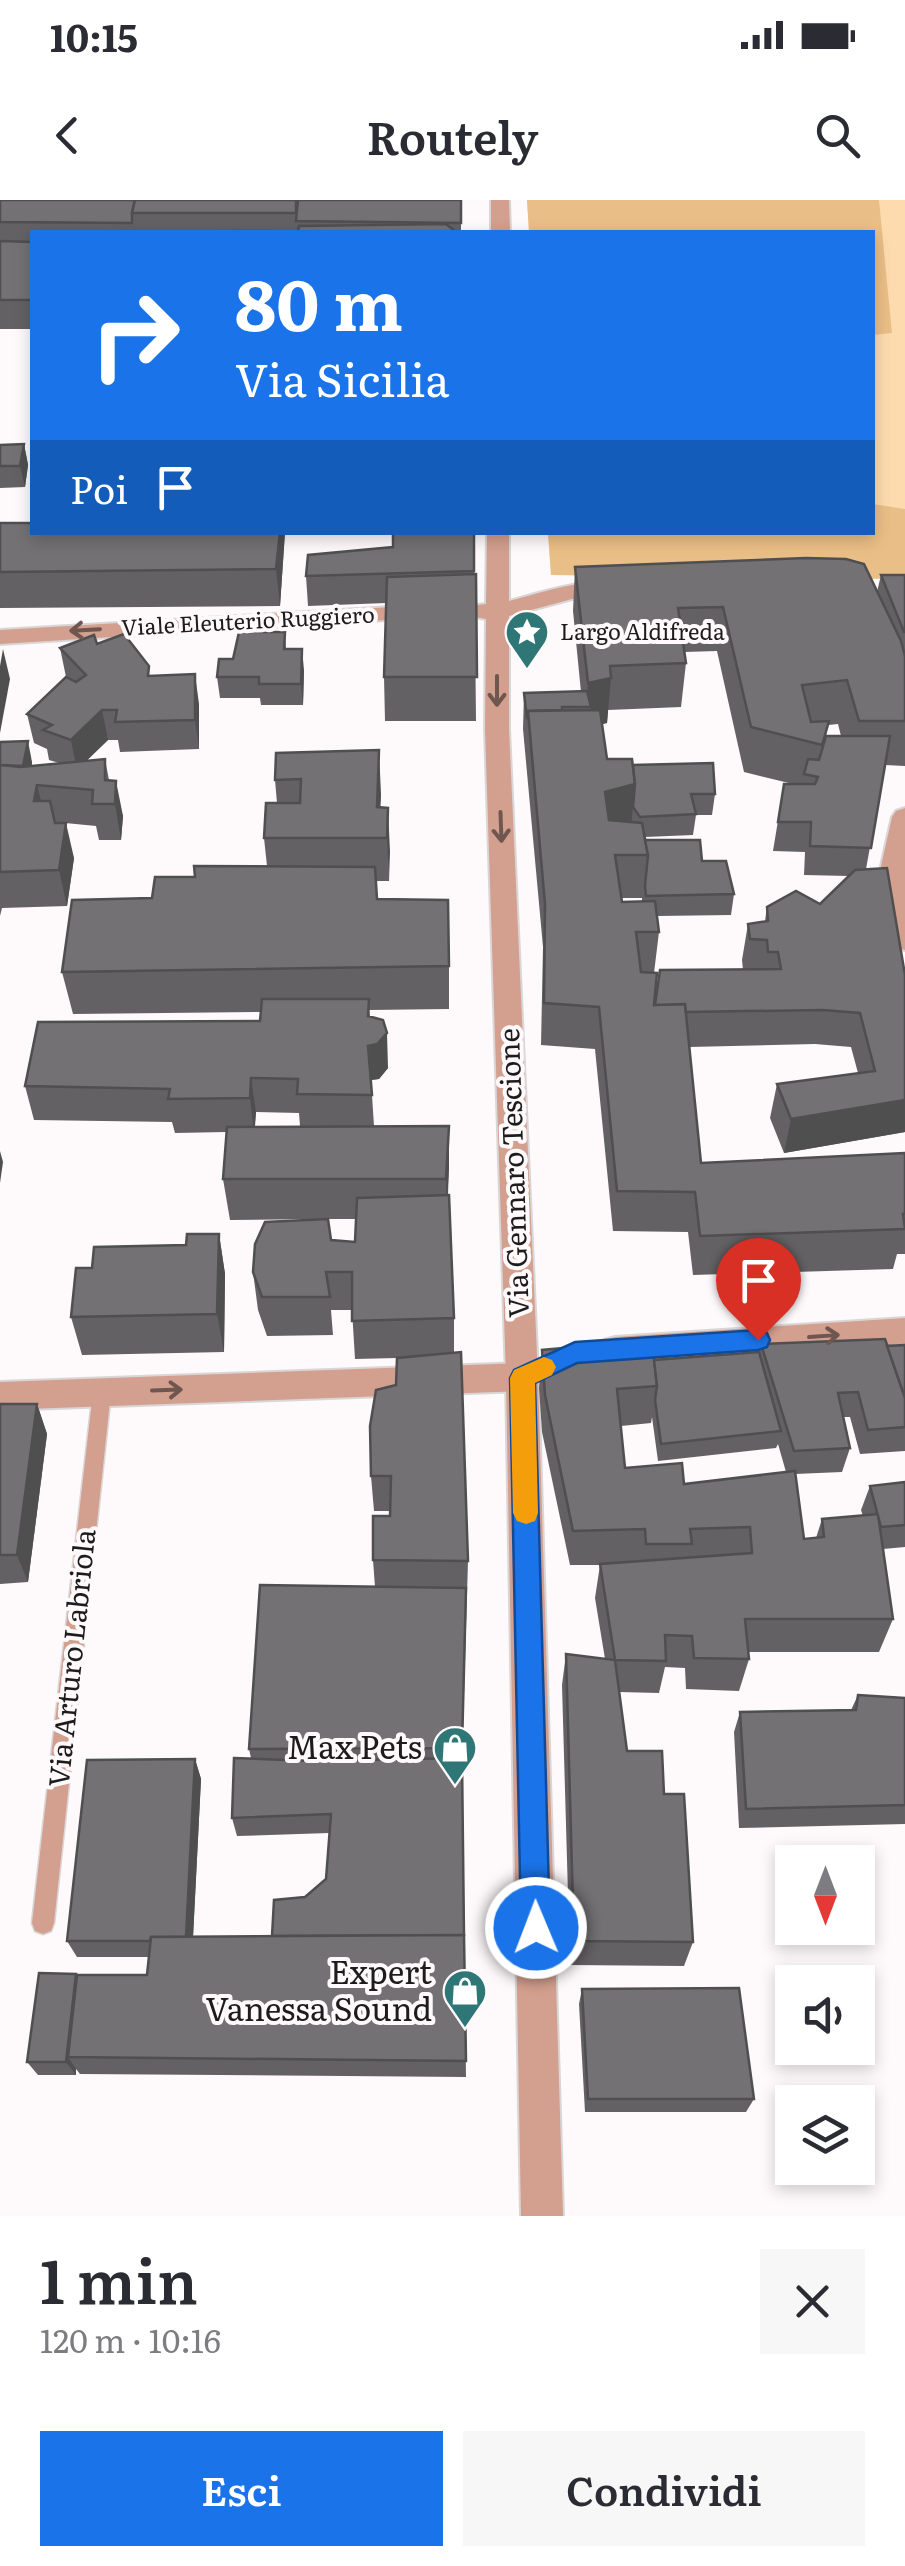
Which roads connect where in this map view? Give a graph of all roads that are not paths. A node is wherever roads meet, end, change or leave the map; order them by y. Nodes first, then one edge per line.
1 (500, 200) edge
2 (501, 230) edge
3 (498, 535) edge
4 (642, 589) edge
5 (496, 612) junction
6 (0, 636) edge
7 (905, 817) edge
8 (905, 940) edge
9 (905, 1331) edge
10 (549, 1365) junction
11 (102, 1392) junction
12 (0, 1396) edge
13 (43, 1923) dead end
14 (542, 2216) edge

1 - 2 street
3 - 5 street
4 - 5 street, Viale Eleuterio Ruggiero
5 -> 6 street, Viale Eleuterio Ruggiero
5 -> 10 street, Via Gennaro Tescione
7 - 8 street
10 -> 9 street
11 -> 10 street
10 - 14 street, Via Gennaro Tescione
11 - 12 street
11 - 13 lane, Via Arturo Labriola

